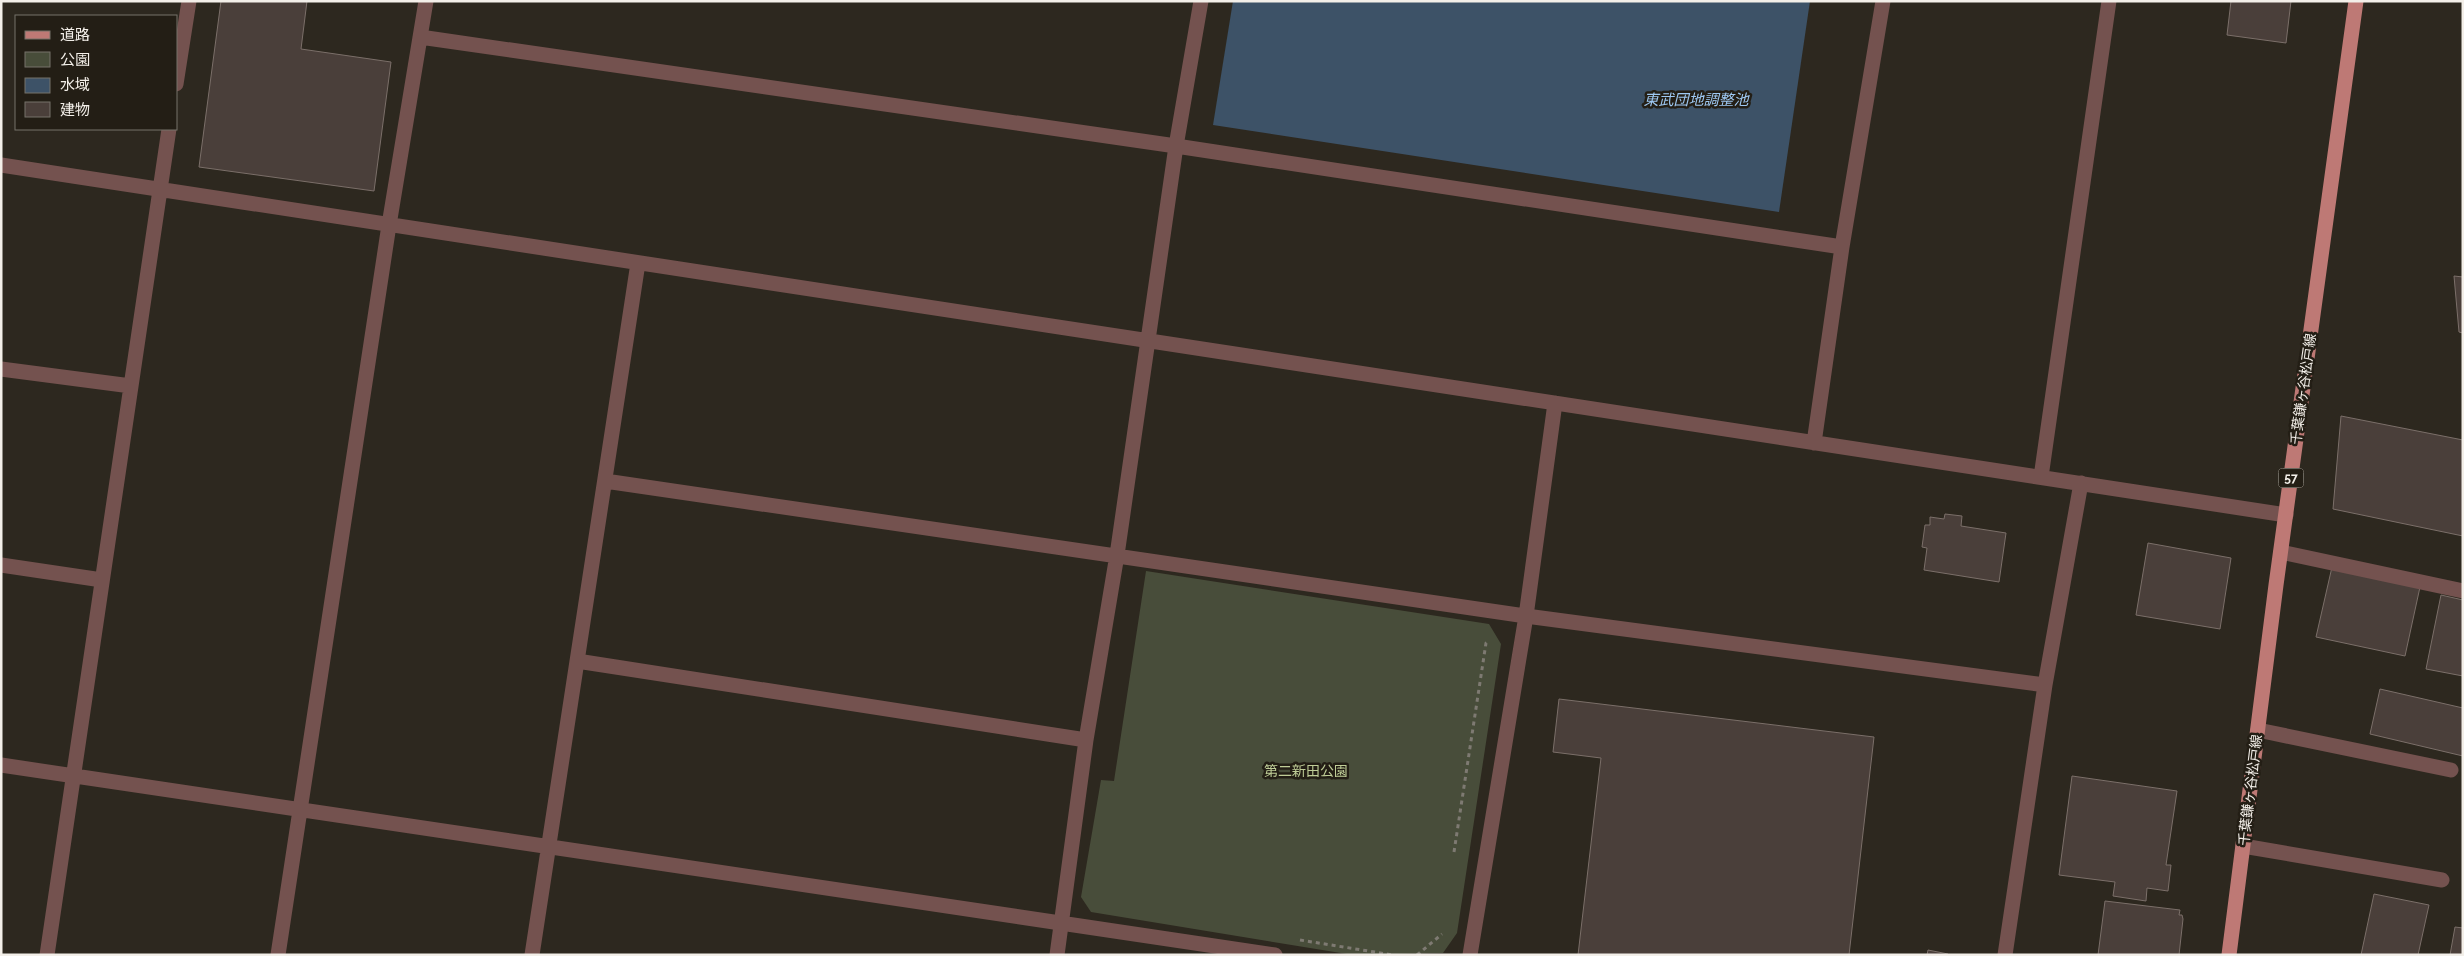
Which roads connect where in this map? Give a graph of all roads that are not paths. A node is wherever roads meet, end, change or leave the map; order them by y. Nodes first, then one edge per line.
1 (189, 1) edge
2 (426, 1) edge
3 (1202, 1) edge
4 (1882, 1) edge
5 (2110, 1) edge
6 (2356, 1) edge
7 (420, 37) junction
8 (178, 71) edge
9 (170, 130) edge
10 (1176, 146) junction
11 (1, 166) edge
12 (160, 190) junction
13 (389, 225) junction
14 (1842, 247) junction
15 (638, 263) junction
16 (1148, 340) junction
17 (1, 369) edge
18 (131, 386) junction
19 (1555, 403) junction
20 (1814, 442) junction
21 (2041, 477) junction
22 (605, 481) junction
23 (2081, 483) junction
24 (2286, 515) junction
25 (2281, 552) junction
26 (1117, 555) junction
27 (1, 565) edge
28 (102, 580) junction
29 (2463, 591) edge
30 (1526, 616) junction
31 (577, 661) junction
32 (2046, 684) junction
33 (2258, 730) junction
34 (1086, 740) junction
35 (1, 765) edge
36 (2451, 770) dead end
37 (74, 776) junction
38 (299, 809) junction
39 (2243, 846) junction
40 (549, 847) junction
41 (2442, 880) dead end
42 (1061, 923) junction
43 (47, 955) edge
44 (278, 955) edge
45 (532, 955) edge
46 (1057, 955) edge
47 (1275, 955) edge
48 (1470, 955) edge
49 (2005, 955) edge
50 (2229, 955) edge

1 - 8 street
2 - 7 street
3 - 10 street
4 - 14 street
5 - 21 street
6 - 24 main road, 千葉鎌ヶ谷松戸線 / 57
7 - 10 street
7 - 13 street
9 - 12 street
10 - 14 street
10 - 16 street
11 - 12 street
12 - 13 street
12 - 18 street
13 - 15 street
13 - 38 street
14 - 20 street
15 - 16 street
15 - 22 street
16 - 19 street
16 - 26 street
17 - 18 street
18 - 28 street
19 - 20 street
19 - 30 street
20 - 21 street
21 - 23 street
22 - 26 street
22 - 31 street
23 - 24 street
23 - 32 street
24 - 25 main road, 千葉鎌ヶ谷松戸線 / 57
25 - 29 street
25 - 33 main road, 千葉鎌ヶ谷松戸線 / 57
26 - 30 street
26 - 34 street
27 - 28 street
28 - 37 street
30 - 32 street
30 - 48 street
31 - 34 street
31 - 40 street
32 - 49 street
33 - 36 street
33 - 39 main road, 千葉鎌ヶ谷松戸線 / 57
34 - 42 street
35 - 37 street
37 - 38 street
37 - 43 street
38 - 40 street
38 - 44 street
39 - 41 street
39 - 50 main road, 千葉鎌ヶ谷松戸線 / 57
40 - 42 street
40 - 45 street
42 - 46 street
42 - 47 street

